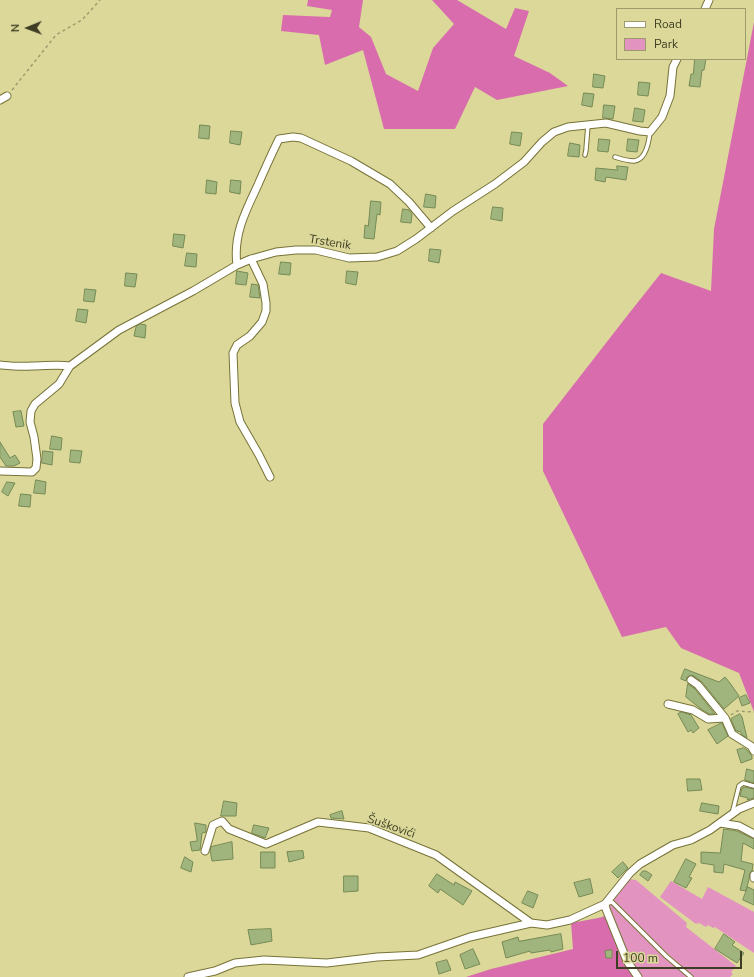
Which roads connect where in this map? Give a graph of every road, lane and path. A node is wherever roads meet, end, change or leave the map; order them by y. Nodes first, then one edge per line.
1 (100, 0) edge
2 (676, 60) edge
3 (7, 96) joint
4 (0, 100) edge
5 (588, 124) junction
6 (650, 132) junction
7 (585, 155) dead end
8 (615, 157) dead end
9 (431, 228) junction
10 (251, 259) junction
11 (238, 264) junction
12 (0, 365) edge
13 (70, 366) junction
14 (0, 471) edge
15 (270, 477) dead end
16 (692, 680) dead end
17 (668, 704) dead end
18 (754, 712) edge
19 (725, 718) junction
20 (754, 751) edge
21 (754, 786) edge
22 (754, 803) edge
23 (732, 814) junction
24 (720, 823) junction
25 (754, 834) edge
26 (205, 851) dead end
27 (754, 875) edge
28 (754, 878) edge
29 (605, 904) junction
30 (532, 923) junction
31 (188, 977) edge
32 (638, 977) edge
33 (691, 977) edge

1 - 3 path
2 - 6 street
3 - 4 street
5 - 6 street, Trstenik
5 - 7 lane
5 - 9 street, Trstenik
6 - 8 lane
9 - 10 street, Trstenik
9 - 11 street
10 - 11 street, Trstenik
10 - 15 street
11 - 13 street, Trstenik
12 - 13 street
13 - 14 street, Trstenik
16 - 19 street
17 - 19 street
18 - 19 path
19 - 20 street
21 - 23 lane
22 - 23 street
23 - 24 street
24 - 25 street
24 - 29 street
26 - 30 street, Šuškovići
27 - 28 street
29 - 30 street
29 - 32 street
29 - 33 lane
30 - 31 street

